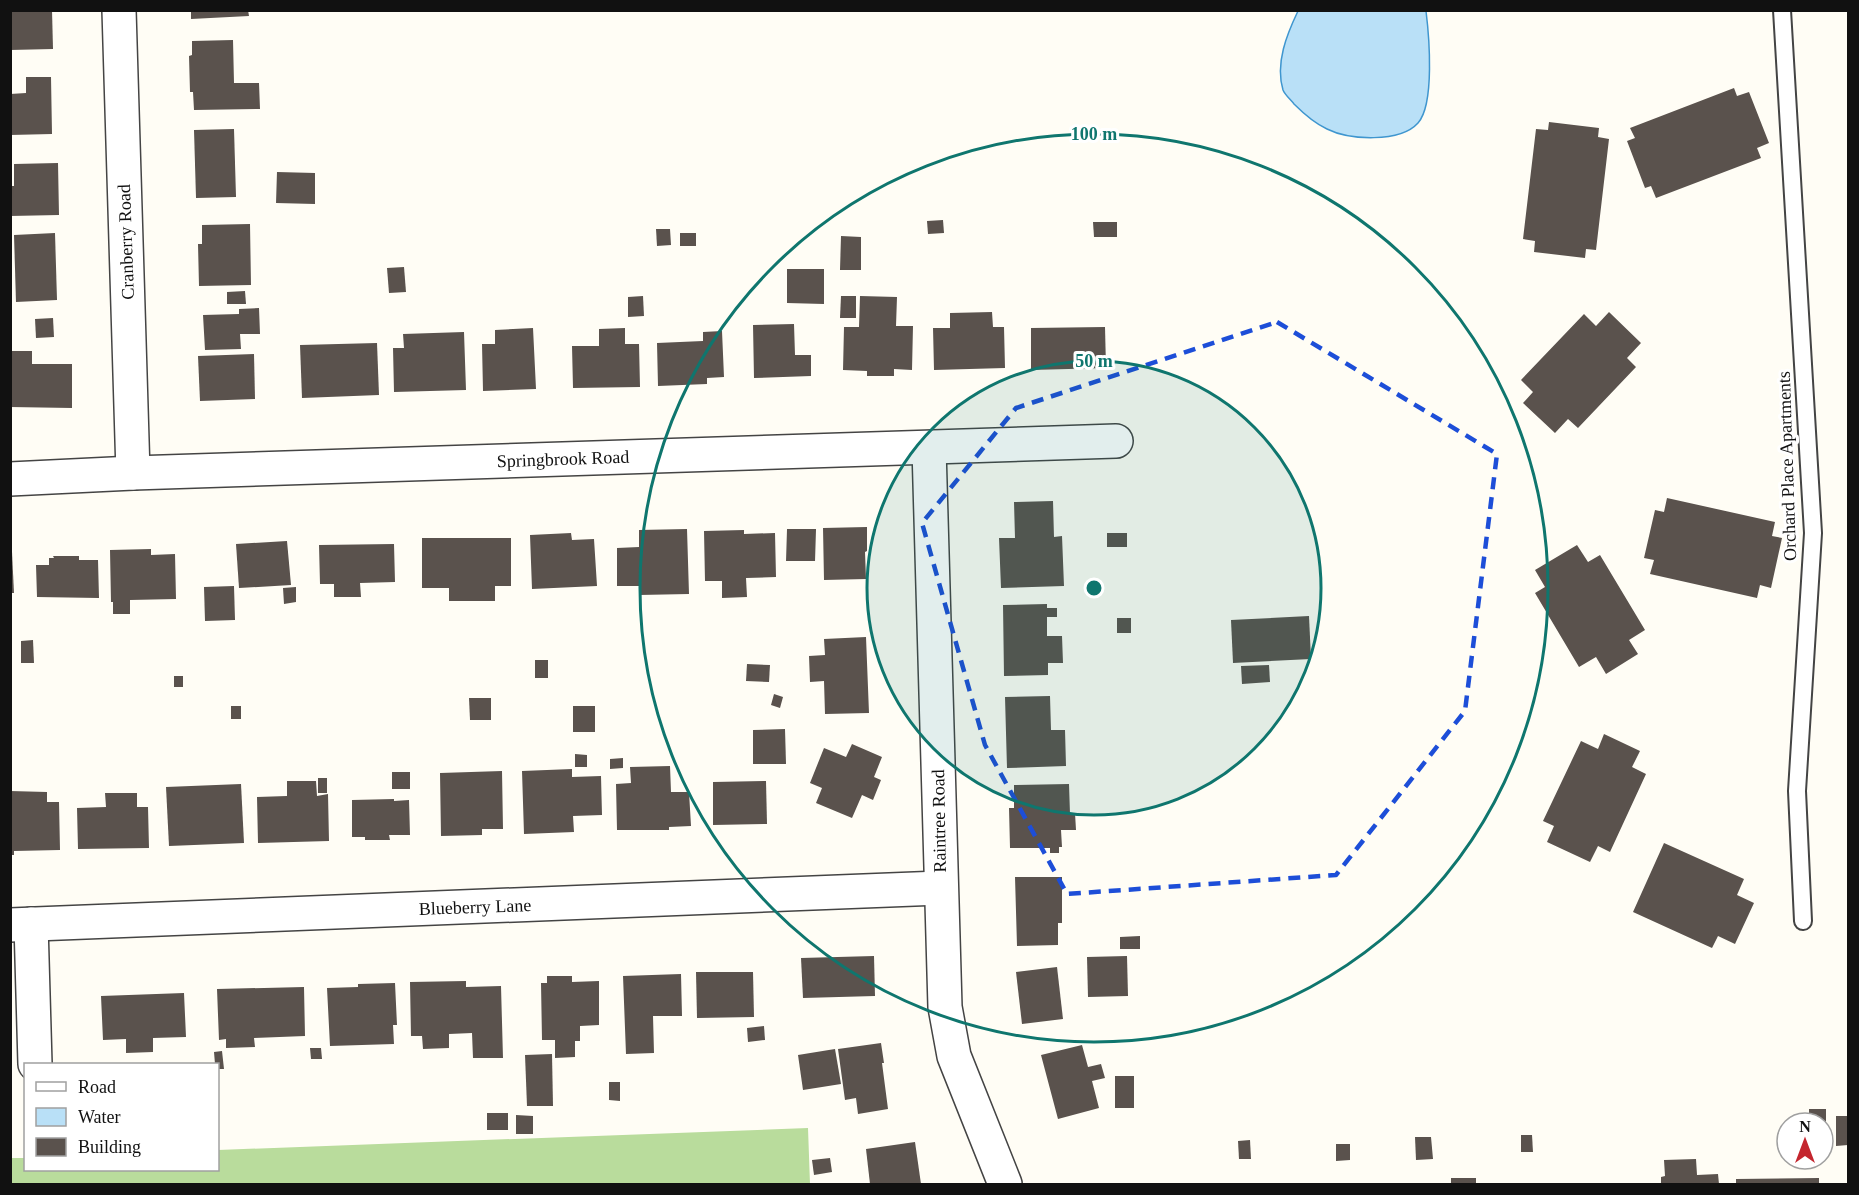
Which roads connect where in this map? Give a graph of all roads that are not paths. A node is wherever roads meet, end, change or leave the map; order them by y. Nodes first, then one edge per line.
1 (119, 10) edge
2 (1782, 10) edge
3 (1116, 441) dead end
4 (929, 448) junction
5 (134, 473) junction
6 (10, 479) edge
7 (940, 888) junction
8 (1803, 921) dead end
9 (21, 925) edge
10 (35, 1063) edge
11 (1005, 1185) edge

1 - 5 street, Cranberry Road
2 - 8 lane, Orchard Place Apartments
3 - 4 street, Springbrook Road
4 - 5 street, Springbrook Road
4 - 7 street, Raintree Road
5 - 6 street, Springbrook Road
7 - 9 street, Blueberry Lane
7 - 11 street, Raintree Road
9 - 10 street

